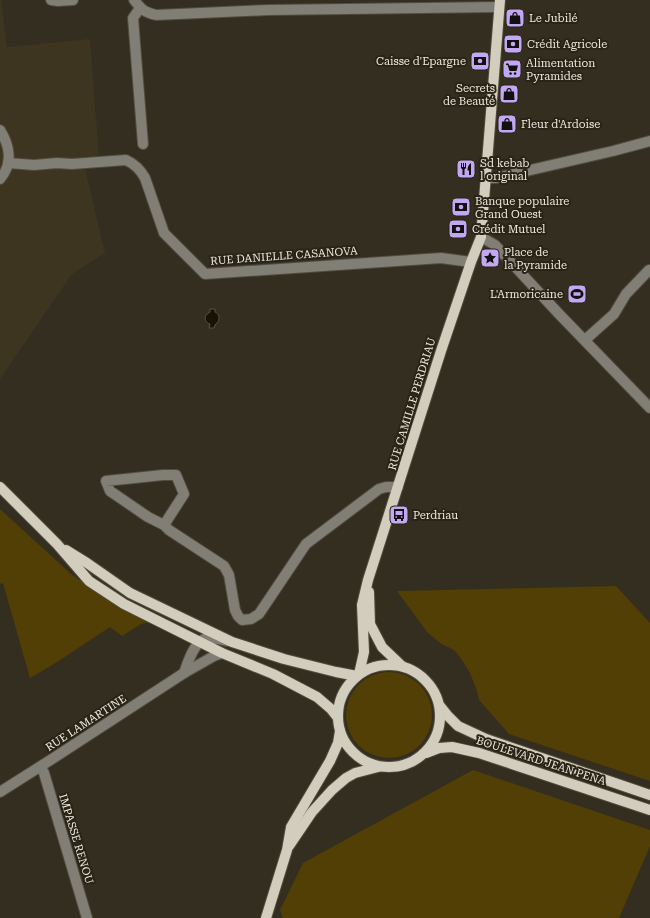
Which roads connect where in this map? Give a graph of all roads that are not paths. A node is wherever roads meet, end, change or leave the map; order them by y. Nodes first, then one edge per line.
1 (51, 0) edge
2 (73, 0) edge
3 (137, 4) edge
4 (500, 4) edge
5 (0, 130) edge
6 (650, 141) edge
7 (143, 144) dead end
8 (8, 163) junction
9 (486, 178) junction
10 (0, 179) edge
11 (481, 237) junction
12 (471, 262) junction
13 (650, 270) edge
14 (586, 340) junction
15 (650, 408) edge
16 (0, 487) edge
17 (398, 487) junction
18 (164, 524) junction
19 (56, 544) junction
20 (368, 580) junction
21 (200, 641) junction
22 (232, 642) junction
23 (222, 653) junction
24 (403, 666) junction
25 (184, 672) junction
26 (358, 675) junction
27 (440, 706) junction
28 (338, 718) junction
29 (340, 731) junction
30 (424, 754) junction
31 (41, 767) junction
32 (379, 767) junction
33 (0, 792) edge
34 (650, 795) edge
35 (650, 810) edge
36 (286, 850) junction
37 (87, 918) edge
38 (266, 918) edge

1 - 2 street
3 - 4 street
3 - 7 street
4 - 9 main road, RUE CAMILLE PERDRIAU
5 - 8 street
6 - 9 street
8 - 10 street
8 - 12 street, RUE DANIELLE CASANOVA
9 - 11 main road, RUE CAMILLE PERDRIAU
11 - 12 main road, RUE CAMILLE PERDRIAU
11 - 14 street
12 - 17 main road, RUE CAMILLE PERDRIAU
13 - 14 street
14 - 15 street
16 - 19 main road
17 - 18 street
17 - 20 main road, RUE CAMILLE PERDRIAU
18 - 18 street
19 - 21 main road
19 - 22 main road
20 - 24 main road, RUE CAMILLE PERDRIAU
20 - 26 main road, RUE CAMILLE PERDRIAU
21 - 22 street
21 - 23 main road
21 - 25 street
22 - 26 main road
23 - 25 street, RUE LAMARTINE
23 - 28 main road
24 - 26 main road
24 - 27 main road
25 - 31 street, RUE LAMARTINE
26 - 28 main road
27 - 30 main road
27 - 34 main road, BOULEVARD JEAN PENA
28 - 29 main road
29 - 32 main road
29 - 36 main road
30 - 32 main road
30 - 35 main road, BOULEVARD JEAN PENA
31 - 33 street, RUE LAMARTINE
31 - 37 street, IMPASSE RENOU
32 - 36 main road
36 - 38 main road

